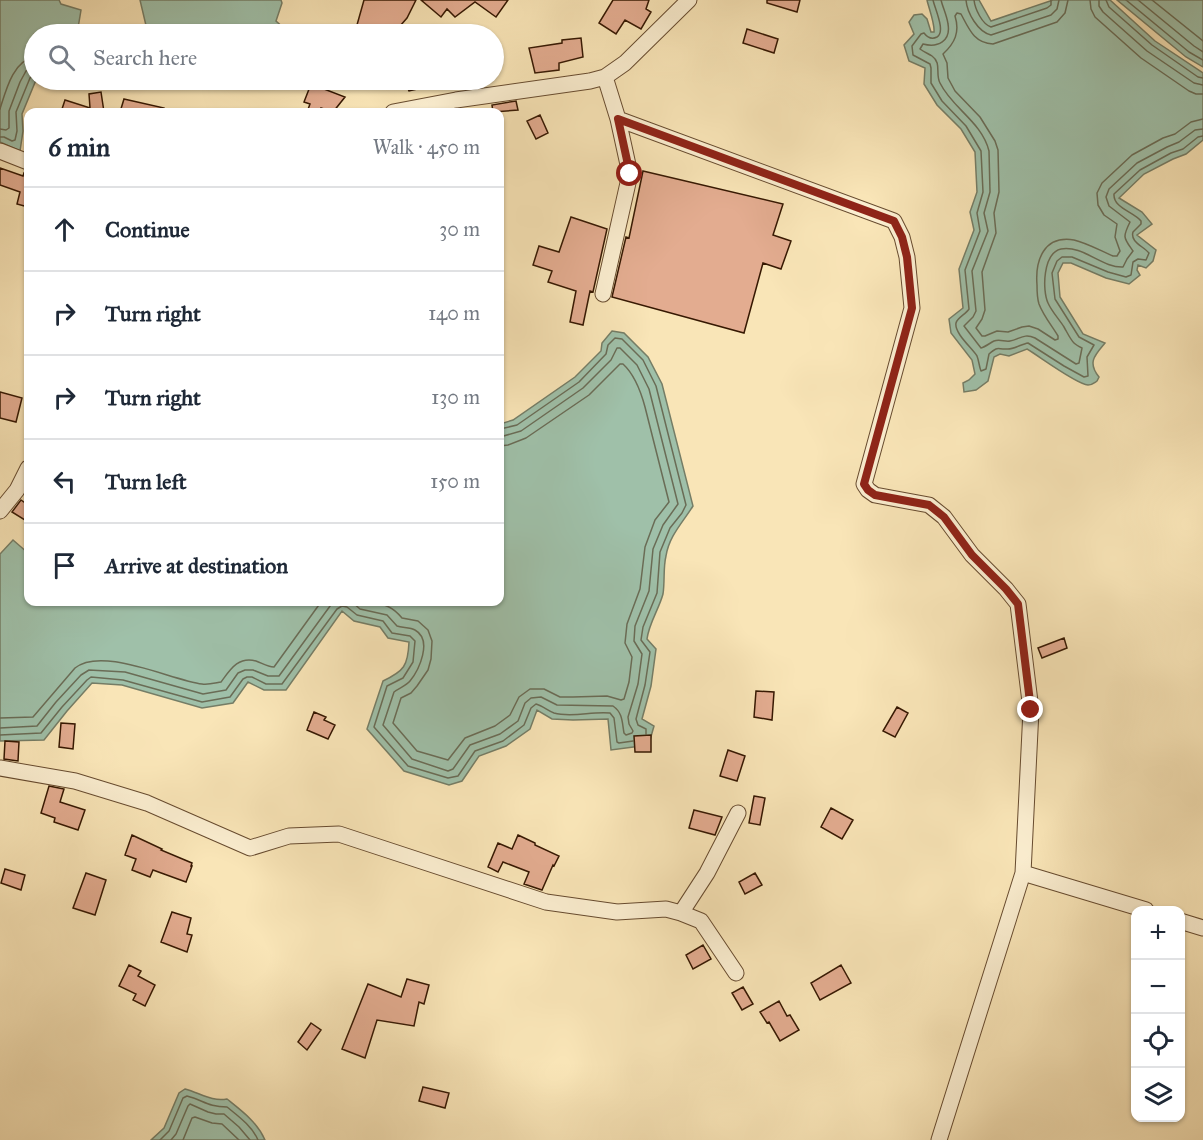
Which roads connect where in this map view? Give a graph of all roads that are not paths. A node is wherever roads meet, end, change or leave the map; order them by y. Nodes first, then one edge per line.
1 (690, 0) edge
2 (605, 77) junction
3 (414, 108) edge
4 (618, 119) junction
5 (0, 151) edge
6 (24, 160) edge
7 (603, 294) dead end
8 (24, 476) edge
9 (0, 511) edge
10 (0, 768) edge
11 (738, 813) dead end
12 (1023, 873) junction
13 (1133, 906) edge
14 (681, 913) junction
15 (1185, 923) edge
16 (1203, 928) edge
17 (735, 973) dead end
18 (939, 1140) edge

1 - 2 street
2 - 3 street
2 - 4 street
4 - 7 street
4 - 12 street
5 - 6 street
8 - 9 street
10 - 14 street
11 - 14 street
12 - 13 street
12 - 18 street
14 - 17 street
15 - 16 street

